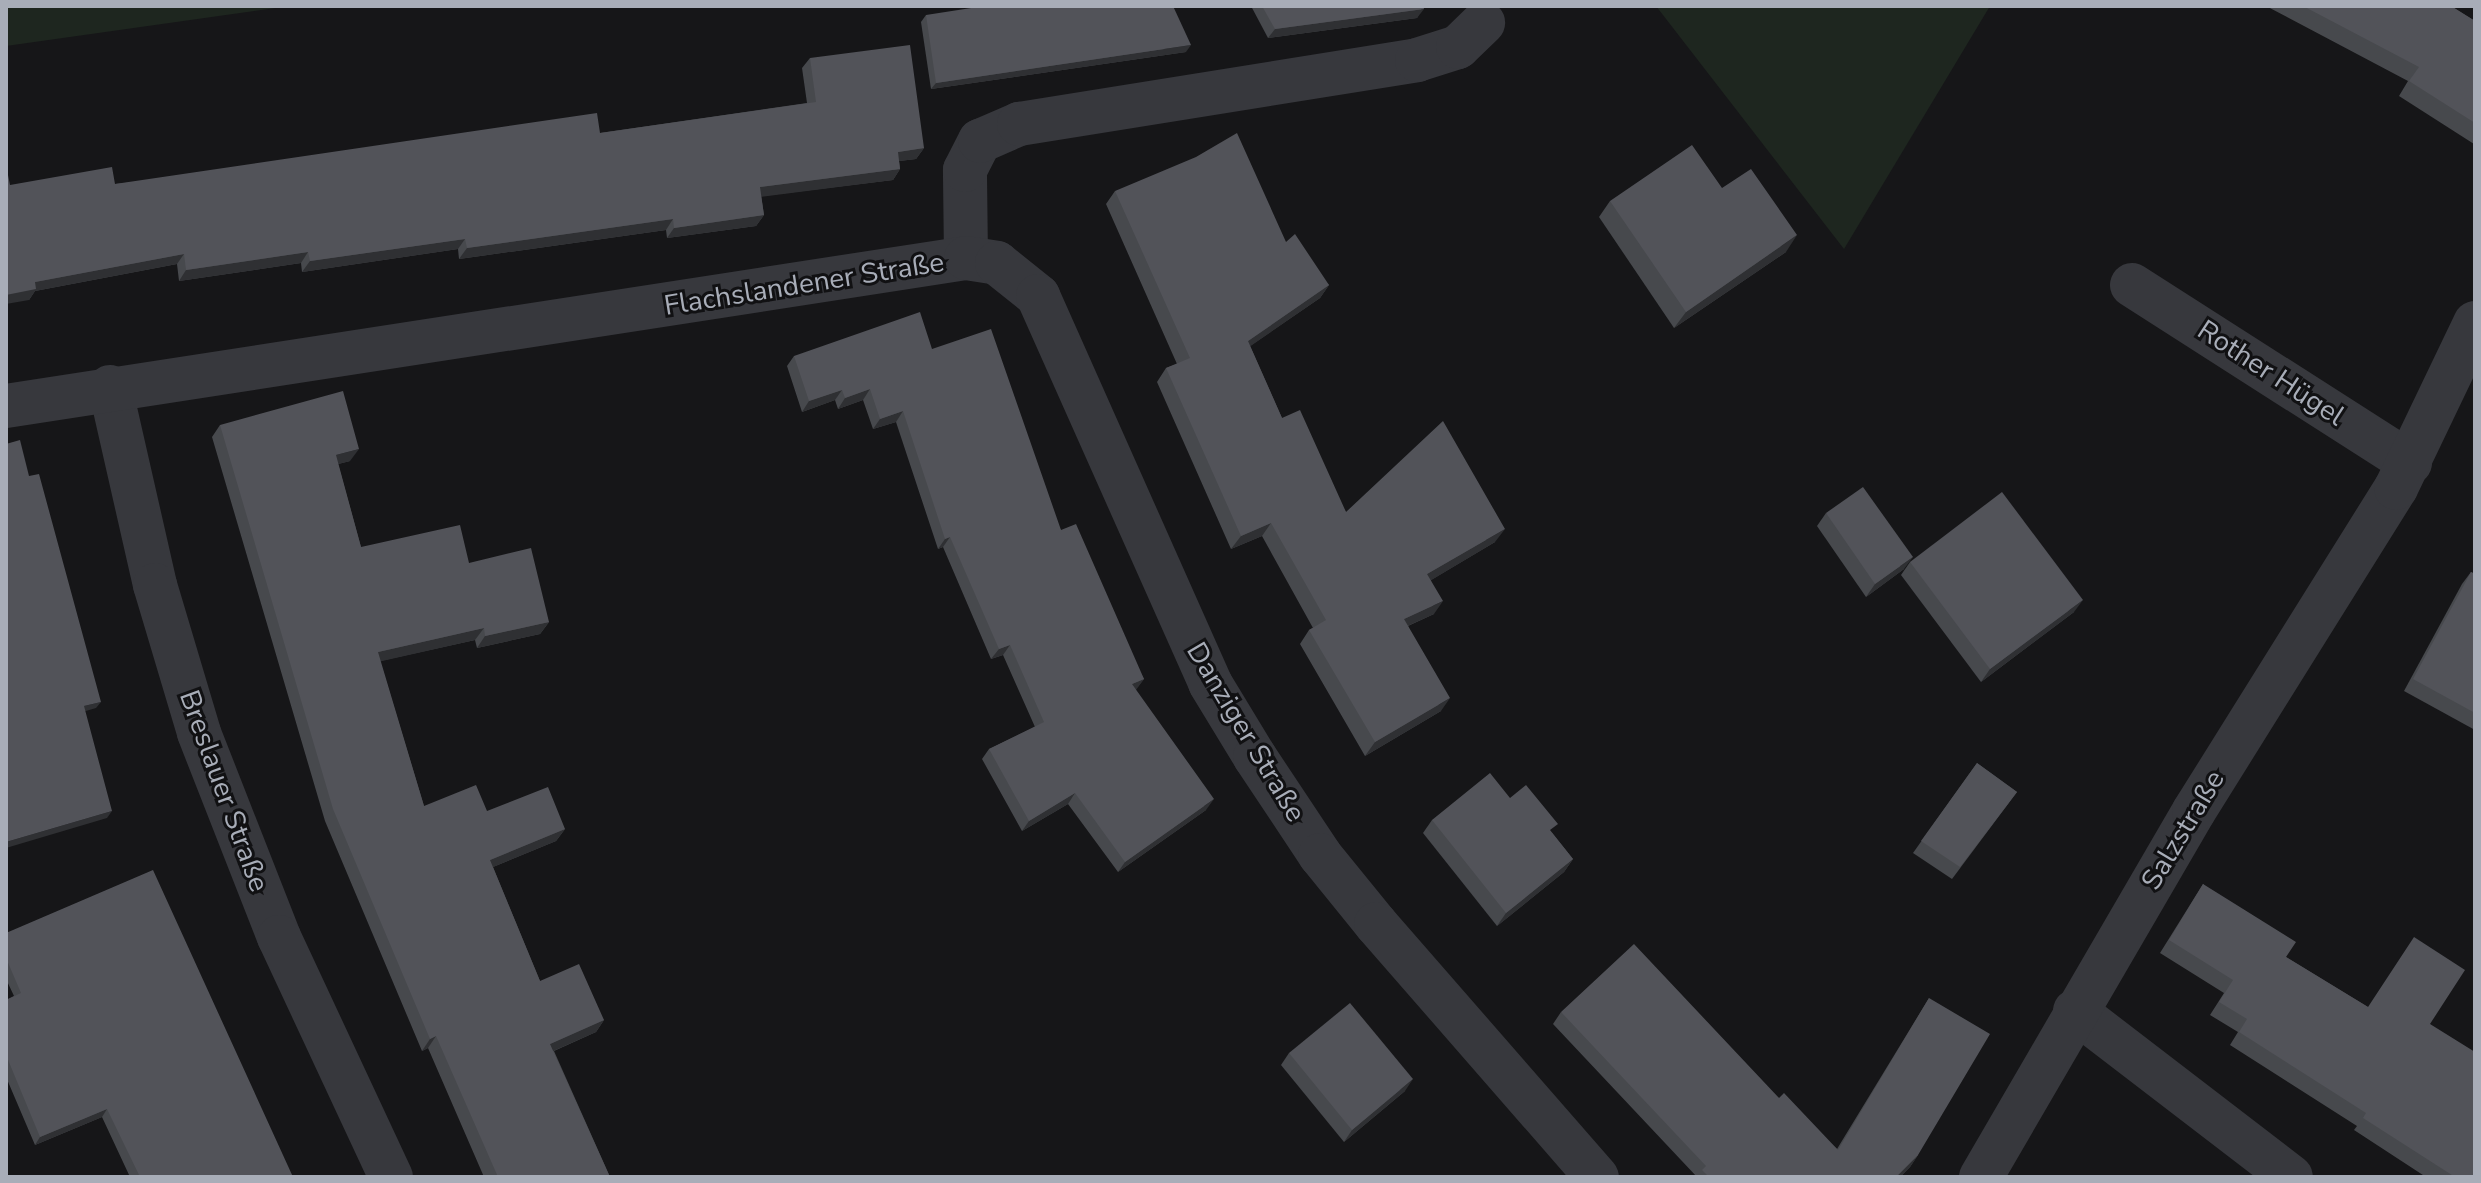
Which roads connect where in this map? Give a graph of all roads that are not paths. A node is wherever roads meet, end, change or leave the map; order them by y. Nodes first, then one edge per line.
1 (1483, 23) dead end
2 (966, 258) junction
3 (2132, 285) dead end
4 (2475, 323) edge
5 (110, 387) junction
6 (6, 406) edge
7 (2403, 476) junction
8 (2075, 1011) junction
9 (391, 1177) edge
10 (1597, 1177) edge
11 (1981, 1177) edge
12 (2291, 1177) edge

1 - 2 street, Flachslandener Straße
2 - 5 street, Flachslandener Straße
2 - 10 street, Danziger Straße
3 - 7 street, Rother Hügel
4 - 7 street
5 - 6 street, Flachslandener Straße
5 - 9 street, Breslauer Straße
7 - 8 street, Salzstraße
8 - 11 street, Salzstraße
8 - 12 street

